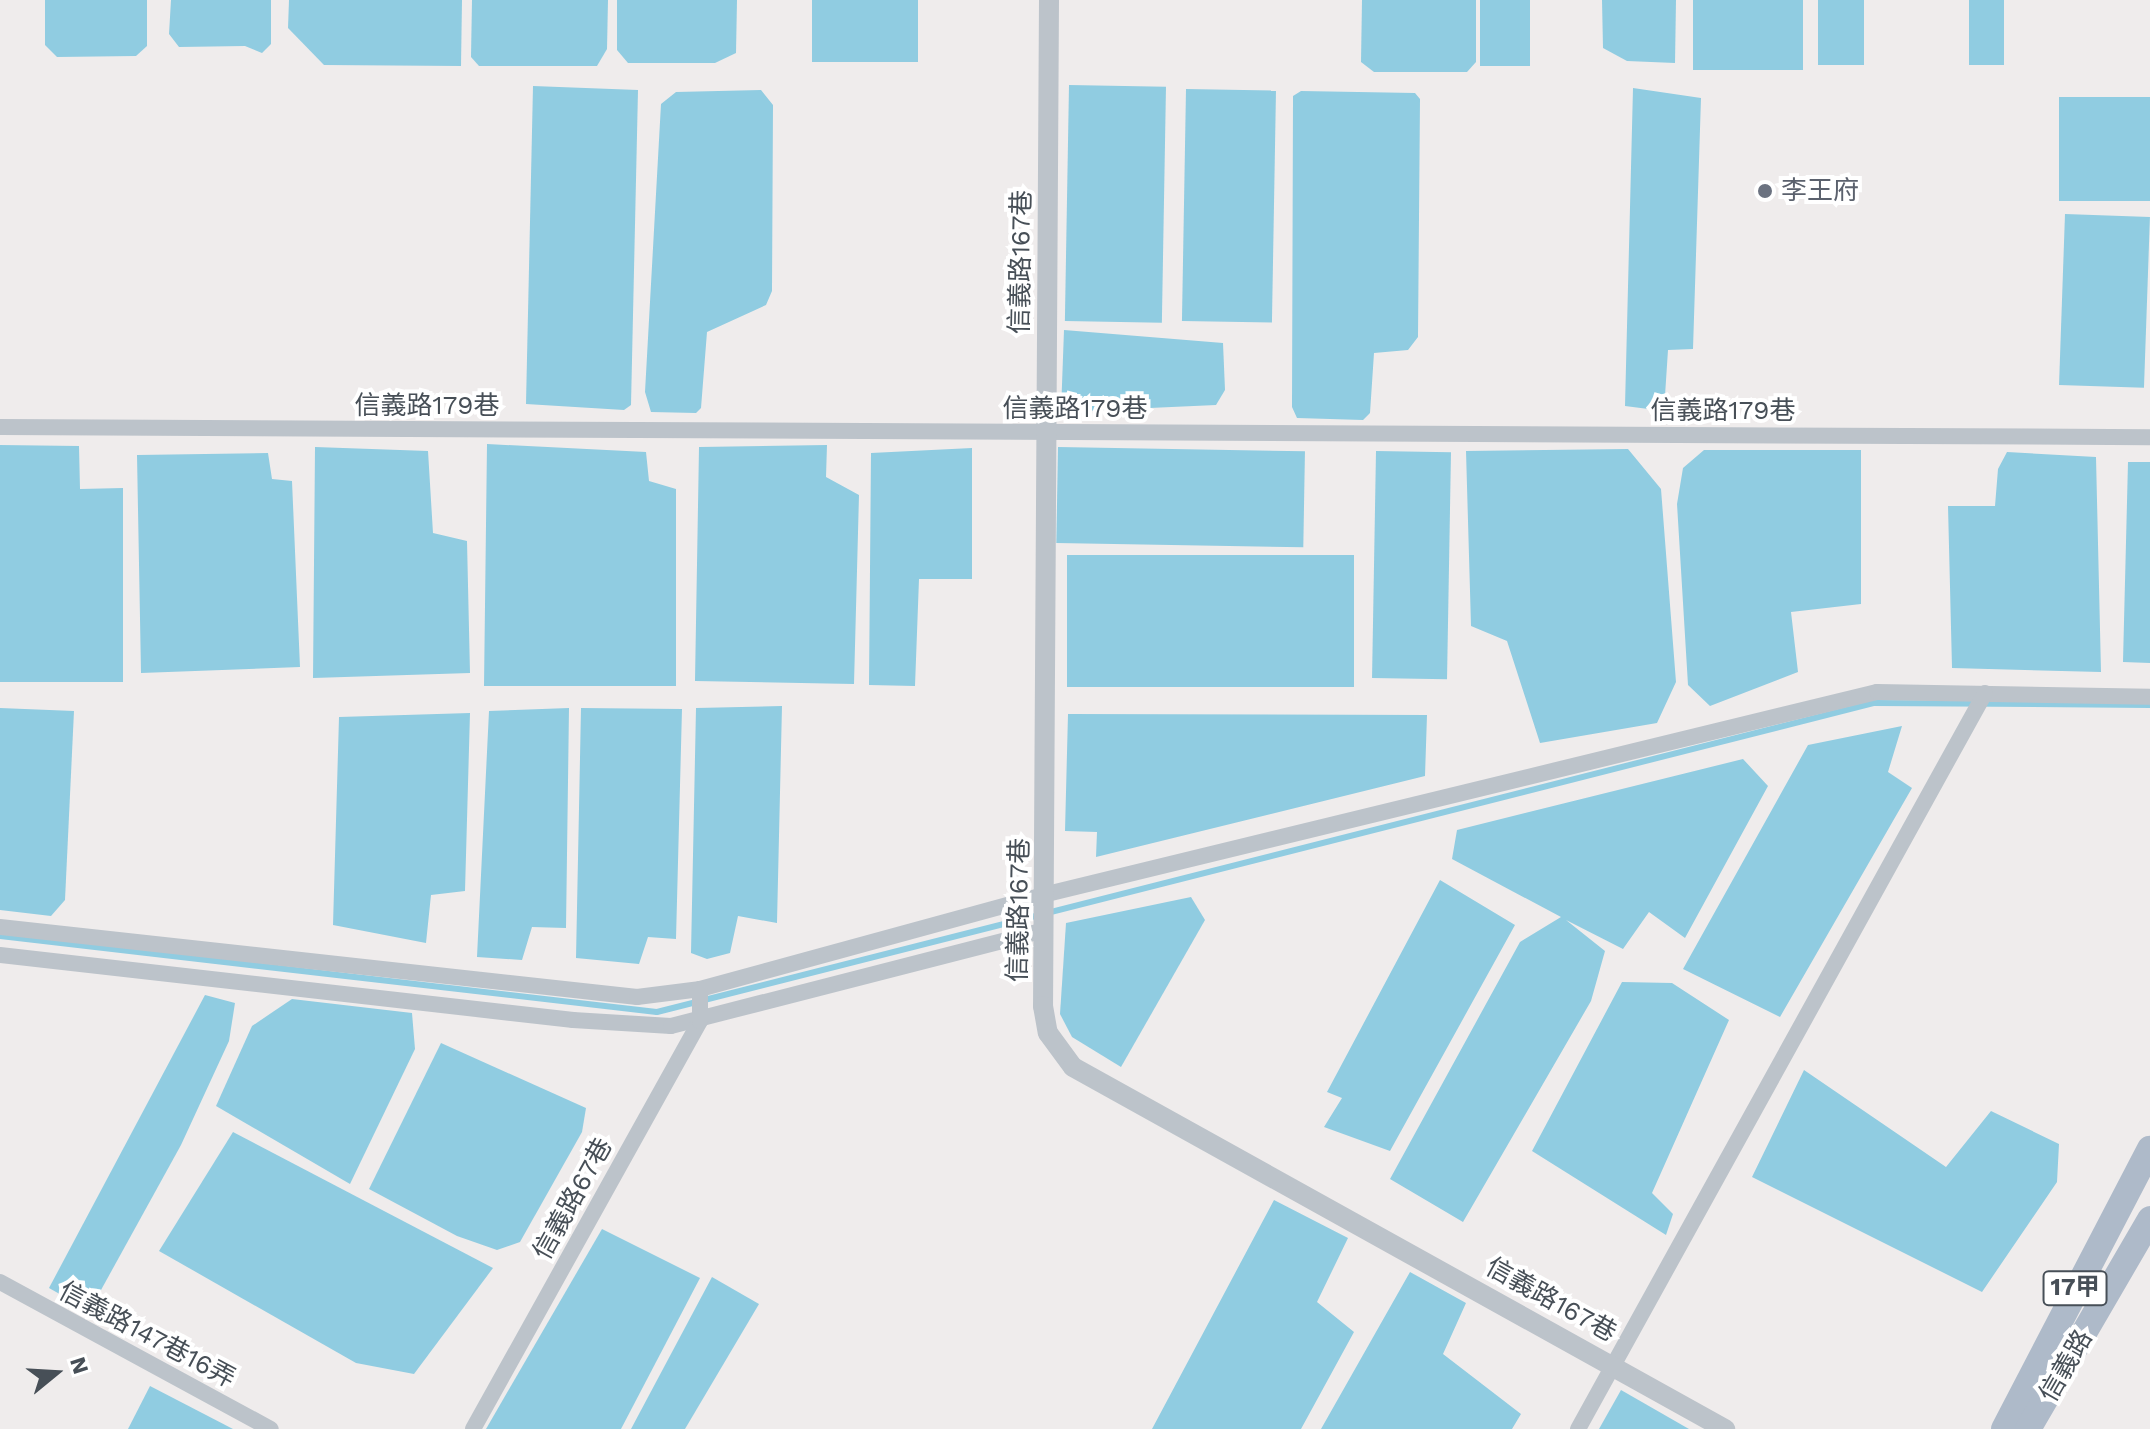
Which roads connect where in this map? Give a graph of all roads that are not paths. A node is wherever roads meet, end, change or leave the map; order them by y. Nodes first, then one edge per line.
1 (1049, 0) edge
2 (0, 427) edge
3 (1045, 433) junction
4 (2150, 437) edge
5 (1985, 693) junction
6 (2150, 697) edge
7 (1046, 896) junction
8 (0, 927) edge
9 (1045, 927) junction
10 (0, 955) edge
11 (700, 989) junction
12 (700, 1021) junction
13 (2150, 1149) edge
14 (2150, 1219) edge
15 (0, 1282) edge
16 (1613, 1365) junction
17 (271, 1429) edge
18 (473, 1429) edge
19 (1578, 1429) edge
20 (1725, 1429) edge
21 (2004, 1429) edge
22 (2028, 1429) edge

1 - 3 street, 信義路167巷
2 - 3 street, 信義路179巷
3 - 4 street, 信義路179巷
3 - 7 street, 信義路167巷
5 - 6 street
5 - 7 street
5 - 16 street
7 - 9 street, 信義路167巷
7 - 11 street
8 - 11 street
9 - 12 street
9 - 16 street, 信義路167巷
10 - 12 street
11 - 12 street, 信義路67巷
12 - 18 street, 信義路67巷
13 - 21 main road, 信義路 / 17甲
14 - 22 main road, 信義路 / 17甲
15 - 17 street, 信義路147巷16弄
16 - 19 street
16 - 20 street, 信義路167巷

